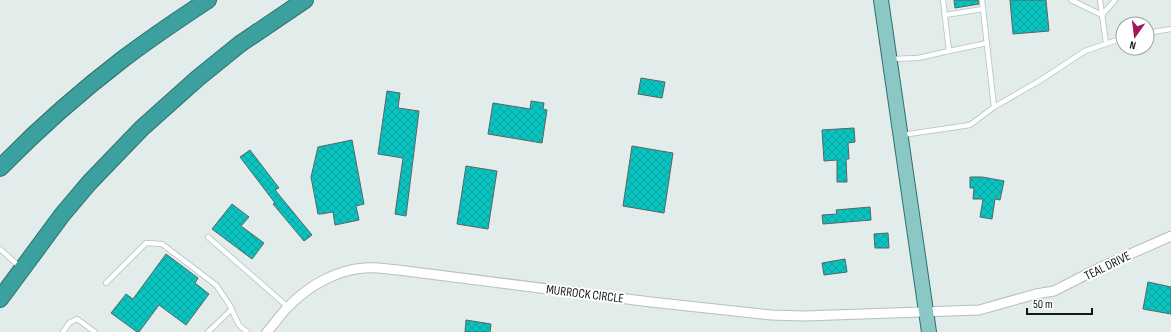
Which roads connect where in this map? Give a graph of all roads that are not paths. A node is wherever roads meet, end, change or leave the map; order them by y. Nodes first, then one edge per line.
1 (208, 0) edge
2 (304, 0) edge
3 (881, 0) edge
4 (943, 0) edge
5 (982, 0) edge
6 (1071, 0) edge
7 (1100, 0) edge
8 (1115, 0) edge
9 (983, 9) junction
10 (945, 15) junction
11 (1102, 15) junction
12 (1171, 29) edge
13 (1155, 32) edge
14 (1115, 40) edge
15 (987, 43) junction
16 (1106, 43) junction
17 (949, 51) junction
18 (890, 59) junction
19 (994, 107) junction
20 (900, 135) junction
21 (0, 168) edge
22 (1171, 236) edge
23 (208, 237) dead end
24 (0, 249) edge
25 (23, 269) junction
26 (106, 284) dead end
27 (0, 299) edge
28 (288, 307) junction
29 (232, 309) junction
30 (926, 311) junction
31 (63, 332) edge
32 (94, 332) edge
33 (208, 332) edge
34 (247, 332) edge
35 (267, 332) edge
36 (929, 332) edge

1 - 21 highway
2 - 25 highway
3 - 18 main road
4 - 10 lane
5 - 9 lane
6 - 11 lane
7 - 11 lane
8 - 11 lane
9 - 10 lane
9 - 15 lane
10 - 17 lane
11 - 16 lane
12 - 13 lane
14 - 16 lane
15 - 17 lane
15 - 19 lane
16 - 19 lane
17 - 18 lane
18 - 20 main road
19 - 20 lane
20 - 30 main road
22 - 30 street, TEAL DRIVE
23 - 28 lane
24 - 25 lane
25 - 27 highway
26 - 29 lane
28 - 30 street, MURROCK CIRCLE
28 - 35 street, MURROCK CIRCLE
29 - 33 lane
29 - 34 lane
30 - 36 main road
31 - 32 lane

